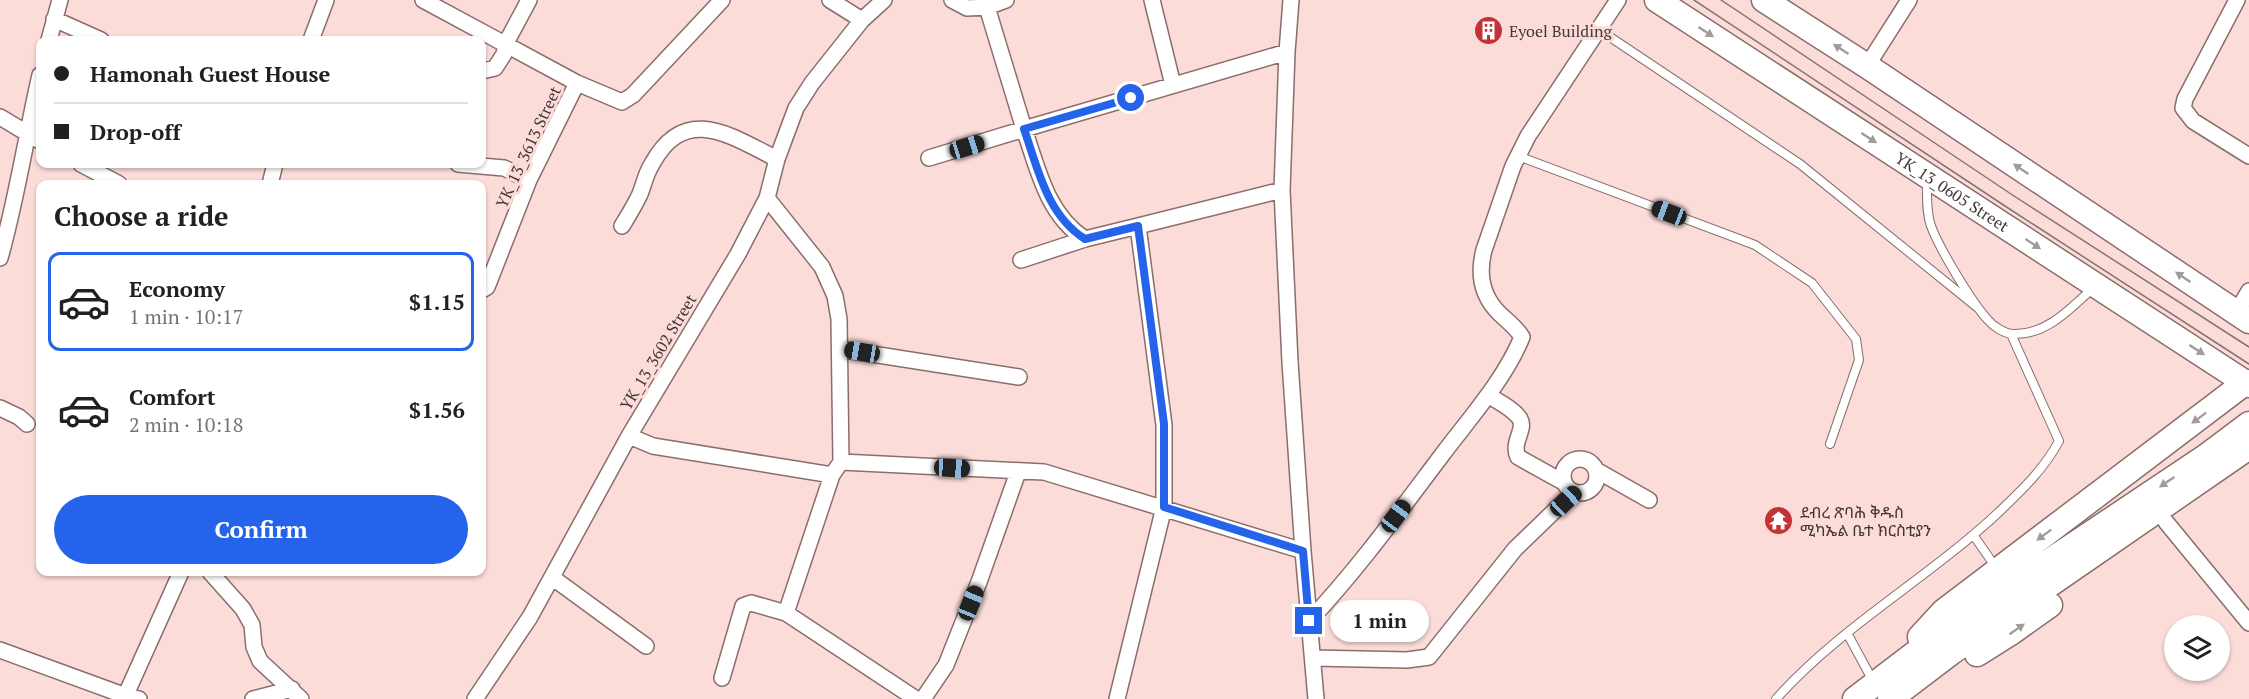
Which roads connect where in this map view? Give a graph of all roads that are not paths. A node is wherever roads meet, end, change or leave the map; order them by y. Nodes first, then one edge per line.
1 (60, 0) edge
2 (326, 0) edge
3 (423, 0) edge
4 (529, 0) edge
5 (722, 0) edge
6 (831, 0) edge
7 (884, 0) edge
8 (952, 0) edge
9 (1006, 0) edge
10 (1152, 0) edge
11 (1291, 0) edge
12 (1618, 0) edge
13 (1657, 0) edge
14 (1764, 0) edge
15 (1909, 0) edge
16 (2237, 0) edge
17 (987, 7) junction
18 (54, 19) junction
19 (862, 20) junction
20 (1598, 29) junction
21 (50, 36) edge
22 (92, 36) edge
23 (312, 36) edge
24 (506, 43) junction
25 (1287, 52) junction
26 (1867, 66) junction
27 (486, 70) edge
28 (577, 83) junction
29 (1173, 85) junction
30 (36, 92) edge
31 (0, 117) edge
32 (1024, 129) junction
33 (26, 134) junction
34 (36, 139) edge
35 (1518, 156) junction
36 (2249, 156) edge
37 (930, 158) dead end
38 (777, 159) junction
39 (486, 166) edge
40 (89, 168) edge
41 (1926, 175) junction
42 (111, 180) edge
43 (529, 180) junction
44 (1282, 190) junction
45 (767, 198) junction
46 (622, 226) dead end
47 (1138, 226) junction
48 (1085, 239) junction
49 (0, 258) edge
50 (1020, 260) dead end
51 (2097, 284) junction
52 (486, 288) edge
53 (2249, 291) edge
54 (1978, 308) junction
55 (2242, 317) edge
56 (2011, 334) junction
57 (840, 349) junction
58 (1019, 377) dead end
59 (2247, 384) edge
60 (1488, 395) junction
61 (0, 408) edge
62 (27, 424) dead end
63 (2249, 424) edge
64 (629, 436) junction
65 (1830, 444) dead end
66 (2249, 447) edge
67 (841, 462) junction
68 (2249, 466) edge
69 (1596, 470) junction
70 (1018, 472) junction
71 (832, 475) junction
72 (1569, 487) junction
73 (1649, 500) dead end
74 (1164, 507) junction
75 (2166, 522) junction
76 (1974, 536) junction
77 (1303, 551) junction
78 (1997, 570) junction
79 (179, 576) edge
80 (214, 576) edge
81 (553, 578) junction
82 (786, 613) junction
83 (1309, 621) junction
84 (2249, 623) edge
85 (1847, 633) junction
86 (1946, 644) junction
87 (646, 646) dead end
88 (0, 651) edge
89 (1313, 658) junction
90 (1903, 662) junction
91 (1927, 672) junction
92 (722, 678) dead end
93 (296, 694) edge
94 (1884, 694) edge
95 (130, 698) edge
96 (253, 699) edge
97 (474, 699) edge
98 (916, 699) edge
99 (923, 699) edge
100 (1117, 699) edge
101 (1316, 699) edge
102 (1776, 699) edge
103 (1856, 699) edge

1 - 18 street
2 - 23 street
3 - 24 street
4 - 24 street
5 - 28 street
6 - 19 street
7 - 19 street, YK_13_3602 Street
8 - 17 street
9 - 17 street
10 - 29 street
11 - 25 street
12 - 20 street
13 -> 41 main road, YK_13_0605 Street
26 -> 14 main road
15 - 26 street
16 - 36 street
17 - 32 street
18 - 21 street
18 - 22 street
19 - 38 street, YK_13_3602 Street
20 - 35 street
20 - 54 lane
24 - 27 street
24 - 28 street
25 - 29 street
25 - 44 street
55 -> 26 main road
28 - 43 street, YK_13_3613 Street
29 - 32 street
30 - 33 street
31 - 33 street
32 - 37 street
32 - 48 street
33 - 34 street
33 - 49 street
35 - 60 street
35 - 65 lane
38 - 45 street, YK_13_3602 Street
38 - 46 street
39 - 43 street
40 - 42 street
41 -> 51 main road, YK_13_0605 Street
41 - 54 lane
43 - 52 street, YK_13_3613 Street
44 - 47 street
44 - 77 street
45 - 57 street
45 - 64 street, YK_13_3602 Street
47 - 48 street
47 - 74 street
48 - 50 street
51 - 56 lane
51 -> 59 main road, YK_13_0605 Street
53 - 55 street
54 - 56 lane
56 - 76 lane
57 - 58 street
57 - 67 street
59 -> 78 main road
60 - 72 street
60 - 83 street
61 - 62 street
63 -> 86 main road
64 - 71 street
64 - 81 street, YK_13_3602 Street
66 - 86 main road
67 - 70 street
67 - 71 street
68 - 75 main road
69 - 72 street
69 - 72 street
69 - 73 street
70 - 74 street
70 - 99 street
71 - 82 street
72 - 89 street
74 - 77 street
74 - 100 street
75 - 84 street
91 -> 75 main road
76 - 78 lane
76 - 85 lane
77 - 83 street
78 - 90 main road
79 - 95 street
80 - 93 street
81 - 87 street
81 - 97 street, YK_13_3602 Street
82 - 92 street
82 - 98 street
83 - 89 street
85 - 94 lane
85 - 102 lane
86 - 90 main road
86 - 91 main road
88 - 95 street
89 - 101 street
90 - 94 main road
91 - 94 main road
93 - 96 street
94 - 103 main road

